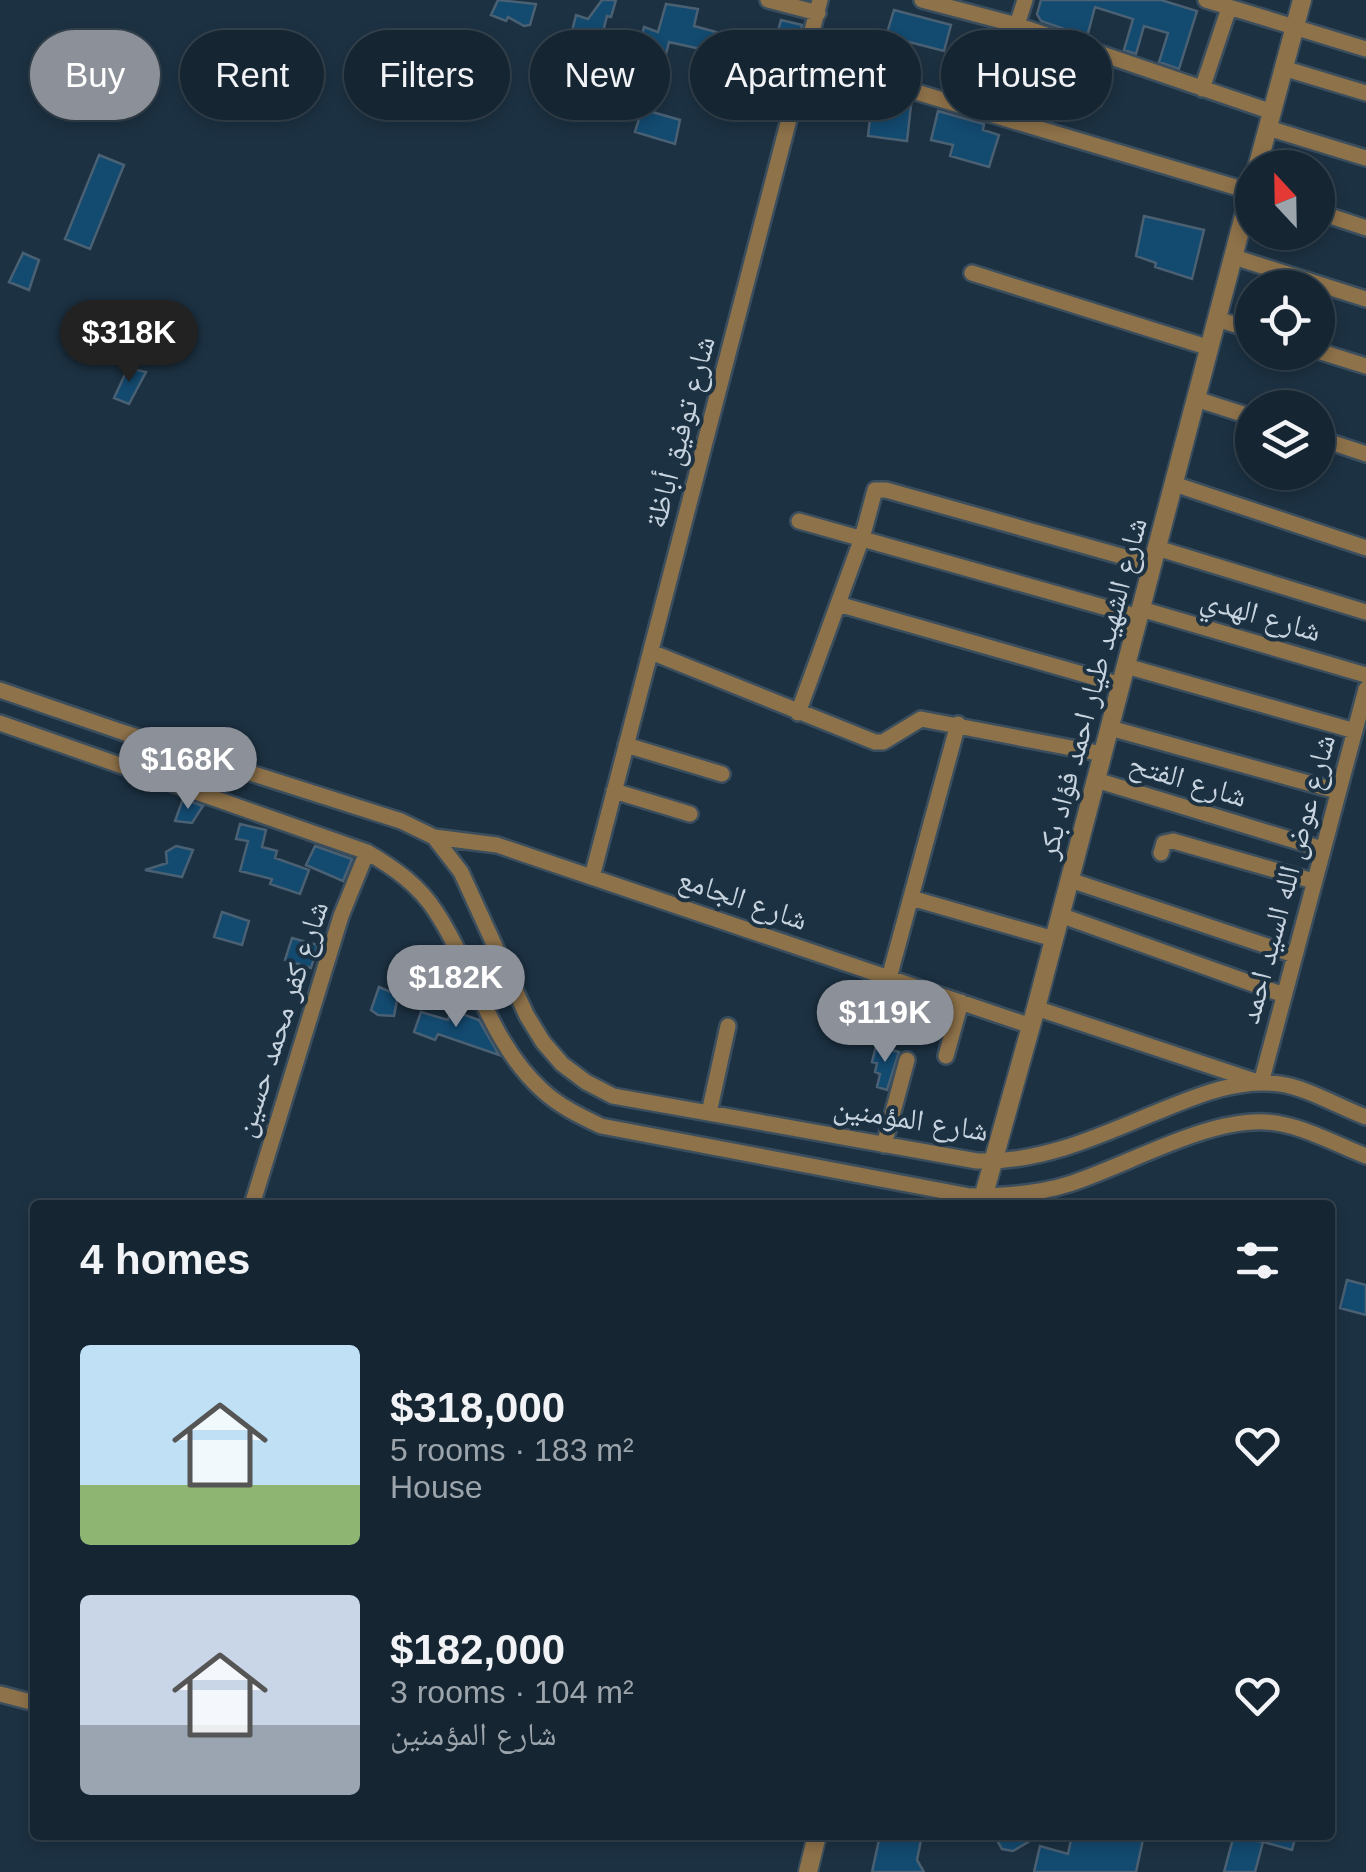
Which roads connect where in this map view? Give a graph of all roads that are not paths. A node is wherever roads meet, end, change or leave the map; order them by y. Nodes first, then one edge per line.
1 (768, 0) edge
2 (922, 0) edge
3 (1024, 0) edge
4 (1206, 0) edge
5 (1302, 0) edge
6 (819, 6) edge
7 (1229, 8) junction
8 (1017, 25) junction
9 (1294, 27) junction
10 (1366, 49) edge
11 (1283, 68) junction
12 (1202, 90) junction
13 (921, 93) edge
14 (1366, 93) edge
15 (789, 120) edge
16 (1270, 120) junction
17 (1262, 150) edge
18 (1366, 158) edge
19 (1235, 184) edge
20 (1335, 218) edge
21 (1366, 228) edge
22 (1236, 250) edge
23 (1234, 257) junction
24 (972, 273) dead end
25 (1366, 299) edge
26 (1217, 319) junction
27 (1235, 325) edge
28 (1210, 348) junction
29 (1335, 356) edge
30 (1366, 366) edge
31 (1196, 399) junction
32 (1235, 412) edge
33 (1335, 444) edge
34 (1366, 454) edge
35 (1174, 484) junction
36 (799, 521) dead end
37 (862, 538) junction
38 (1366, 548) edge
39 (1155, 556) junction
40 (838, 604) junction
41 (1366, 612) edge
42 (1140, 613) junction
43 (651, 652) junction
44 (1366, 674) edge
45 (1124, 676) junction
46 (0, 690) edge
47 (1366, 690) edge
48 (798, 713) junction
49 (0, 723) edge
50 (958, 724) junction
51 (1110, 728) junction
52 (1355, 732) junction
53 (626, 745) junction
54 (1103, 754) junction
55 (722, 774) dead end
56 (1096, 780) junction
57 (614, 791) junction
58 (1337, 791) junction
59 (690, 814) dead end
60 (434, 837) junction
61 (1322, 849) junction
62 (368, 852) junction
63 (1161, 854) dead end
64 (592, 876) junction
65 (1070, 880) junction
66 (1313, 880) junction
67 (911, 898) junction
68 (1060, 915) junction
69 (1054, 939) junction
70 (1294, 955) junction
71 (890, 978) junction
72 (1284, 994) junction
73 (961, 1002) junction
74 (1033, 1017) junction
75 (728, 1026) dead end
76 (946, 1056) dead end
77 (907, 1060) dead end
78 (1260, 1083) junction
79 (709, 1113) junction
80 (1366, 1117) edge
81 (884, 1145) junction
82 (1366, 1156) edge
83 (992, 1162) junction
84 (254, 1200) edge
85 (982, 1200) edge
86 (0, 1694) edge
87 (30, 1702) edge
88 (816, 1840) edge
89 (808, 1872) edge

1 - 6 street
2 - 8 street
3 - 8 street
4 - 7 street
5 - 9 street
7 - 9 street
7 - 12 street
8 - 12 street
9 - 10 street
9 - 11 street
11 - 14 street
11 - 16 street
12 - 16 street
13 - 19 street
15 - 43 street, شارع توفيق أباظة
16 - 17 street
16 - 18 street
20 - 21 street
22 - 23 street, شارع الشهيد طيار احمد فؤاد بكر
23 - 25 street
23 - 26 street, شارع الشهيد طيار احمد فؤاد بكر
24 - 28 street
26 - 27 street
26 - 28 street, شارع الشهيد طيار احمد فؤاد بكر
28 - 31 street, شارع الشهيد طيار احمد فؤاد بكر
29 - 30 street
31 - 32 street
31 - 35 street, شارع الشهيد طيار احمد فؤاد بكر
33 - 34 street
35 - 38 street
35 - 39 street, شارع الشهيد طيار احمد فؤاد بكر
36 - 37 street, شارع الهدي
37 - 39 street
37 - 40 street
37 - 42 street, شارع الهدي
39 - 41 street
39 - 42 street, شارع الشهيد طيار احمد فؤاد بكر
40 - 45 street
40 - 48 street
42 - 44 street, شارع الهدي
42 - 45 street, شارع الشهيد طيار احمد فؤاد بكر
43 - 48 street
43 - 53 street, شارع توفيق أباظة
45 - 51 street, شارع الشهيد طيار احمد فؤاد بكر
45 - 52 street
46 - 60 street, شارع المؤمنين
47 - 52 street, شارع عوض الله السيد احمد
48 - 50 street
49 - 62 street, شارع المؤمنين
50 - 54 street
50 - 67 street
51 - 54 street, شارع الشهيد طيار احمد فؤاد بكر
51 - 58 street
52 - 58 street, شارع عوض الله السيد احمد
53 - 55 street
53 - 57 street, شارع توفيق أباظة
54 - 56 street, شارع الشهيد طيار احمد فؤاد بكر
56 - 61 street, شارع الفتح
56 - 65 street, شارع الشهيد طيار احمد فؤاد بكر
57 - 59 street
57 - 64 street, شارع توفيق أباظة
58 - 61 street, شارع عوض الله السيد احمد
60 - 64 street, شارع الجامع
60 - 79 street, شارع المؤمنين
61 - 66 street, شارع عوض الله السيد احمد
62 - 84 street, شارع كفر محمد حسين
62 - 85 street, شارع المؤمنين
63 - 66 street
64 - 71 street, شارع الجامع
65 - 68 street, شارع الشهيد طيار احمد فؤاد بكر
65 - 70 street
66 - 70 street, شارع عوض الله السيد احمد
67 - 69 street
67 - 71 street
68 - 69 street, شارع الشهيد طيار احمد فؤاد بكر
68 - 72 street
69 - 74 street, شارع الشهيد طيار احمد فؤاد بكر
70 - 72 street, شارع عوض الله السيد احمد
71 - 73 street, شارع الجامع
72 - 78 street, شارع عوض الله السيد احمد
73 - 74 street, شارع الجامع
73 - 76 street
74 - 78 street, شارع الجامع
74 - 83 street, شارع الشهيد طيار احمد فؤاد بكر
75 - 79 street
77 - 81 street
78 - 80 street, شارع المؤمنين
78 - 83 street, شارع المؤمنين
79 - 81 street, شارع المؤمنين
81 - 83 street, شارع المؤمنين
82 - 85 street, شارع المؤمنين
83 - 85 street, شارع الشهيد طيار احمد فؤاد بكر
86 - 87 street
88 - 89 street

